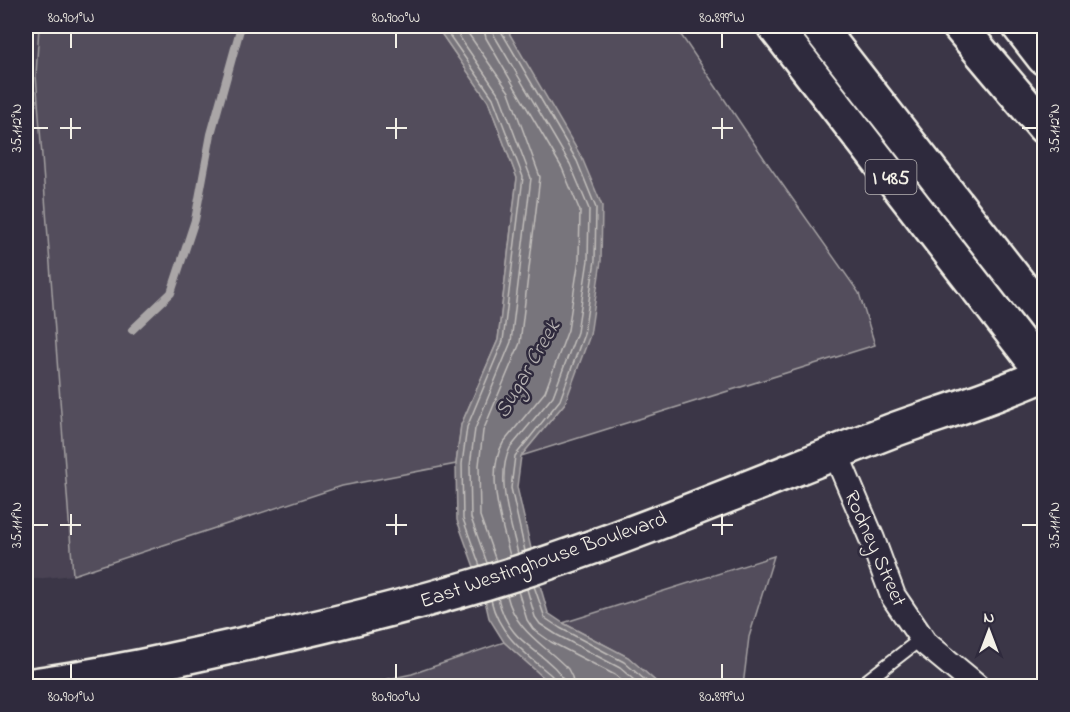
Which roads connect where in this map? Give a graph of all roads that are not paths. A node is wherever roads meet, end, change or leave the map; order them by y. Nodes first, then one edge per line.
1 (774, 26) edge
2 (818, 26) edge
3 (959, 26) edge
4 (1019, 26) edge
5 (1044, 58) edge
6 (1044, 127) edge
7 (1044, 315) edge
8 (1044, 375) edge
9 (836, 454) junction
10 (922, 638) junction
11 (26, 686) edge
12 (860, 687) edge
13 (977, 687) edge

1 - 8 main road, I 485
2 - 7 main road, I 485
3 - 6 main road
4 - 5 main road
8 - 9 main road, East Westinghouse Boulevard
9 - 10 street, Rodney Street
9 - 11 main road, East Westinghouse Boulevard
10 - 12 lane
10 - 13 street, Rodney Street

